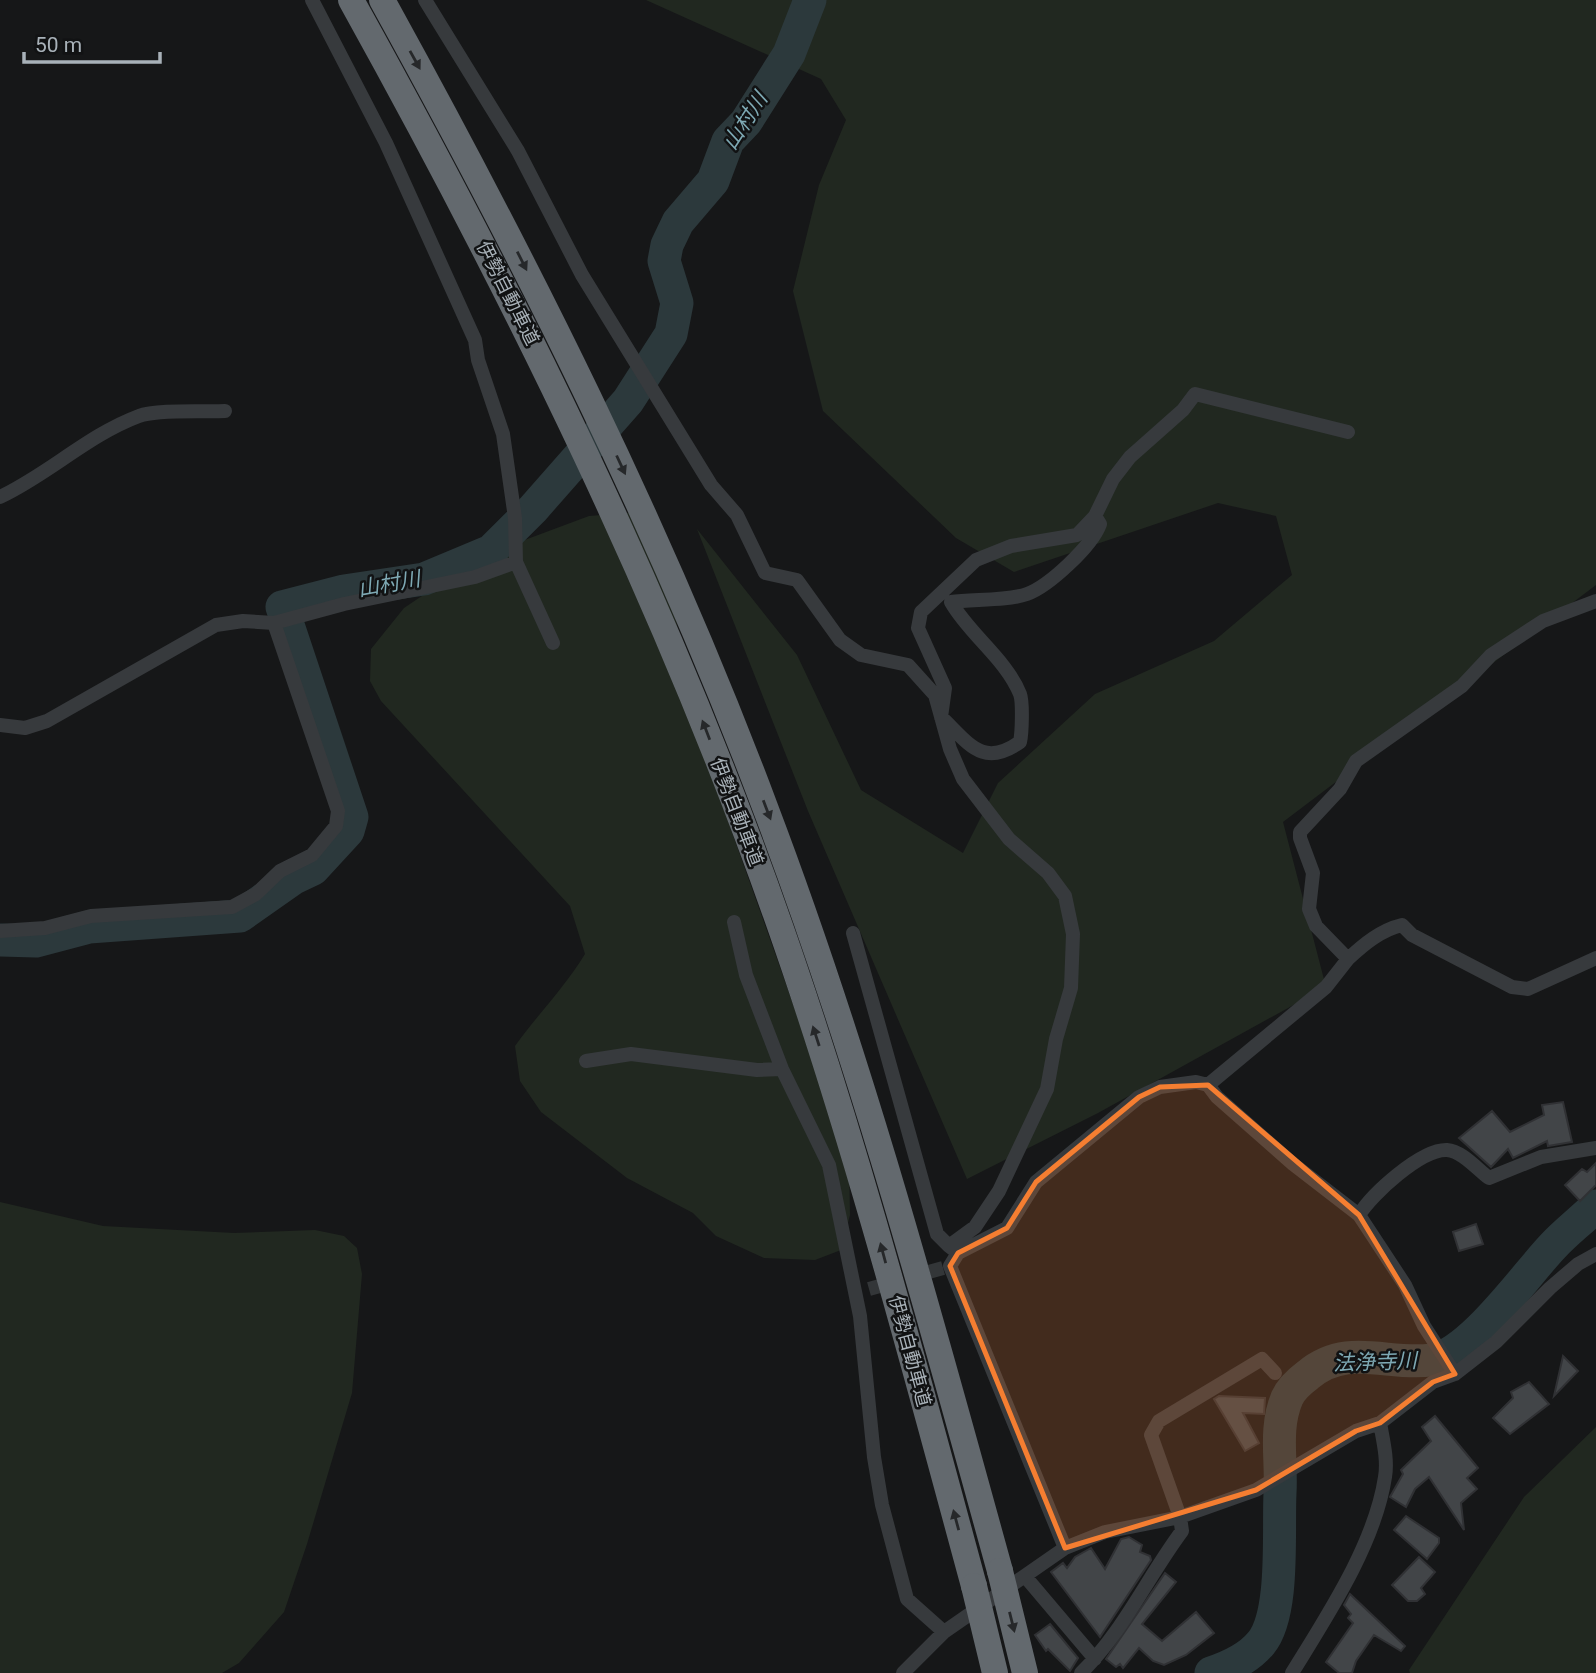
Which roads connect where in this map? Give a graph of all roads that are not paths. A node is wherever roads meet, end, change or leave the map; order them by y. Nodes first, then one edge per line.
1 (312, 0) edge
2 (351, 0) edge
3 (382, 0) edge
4 (425, 0) edge
5 (225, 411) dead end
6 (1348, 432) dead end
7 (0, 497) edge
8 (1095, 516) junction
9 (516, 562) junction
10 (946, 597) junction
11 (1596, 601) edge
12 (274, 623) junction
13 (553, 643) dead end
14 (941, 717) junction
15 (0, 725) edge
16 (734, 922) dead end
17 (0, 931) edge
18 (853, 933) dead end
19 (1596, 958) edge
20 (1348, 959) junction
21 (586, 1061) dead end
22 (782, 1069) junction
23 (1208, 1085) junction
24 (1596, 1148) edge
25 (1359, 1215) junction
26 (953, 1250) junction
27 (1596, 1254) edge
28 (1275, 1373) dead end
29 (1455, 1374) junction
30 (1380, 1423) junction
31 (1180, 1517) junction
32 (1065, 1548) junction
33 (1029, 1581) dead end
34 (944, 1632) junction
35 (1095, 1659) junction
36 (904, 1673) edge
37 (995, 1673) edge
38 (1025, 1673) edge
39 (1081, 1673) edge
40 (1292, 1673) edge

1 - 9 street
37 -> 2 highway, 伊勢自動車道, bridge
3 -> 38 highway, 伊勢自動車道, bridge
4 - 14 street
5 - 7 street
6 - 8 street
8 - 10 street
8 - 10 street
9 - 12 street
9 - 13 street
10 - 14 street
10 - 14 street
11 - 20 street
12 - 15 street
12 - 17 street
14 - 26 street
16 - 22 street
18 - 26 street
19 - 20 street
20 - 23 street
21 - 22 street
22 - 34 street
23 - 25 street
23 - 26 street
24 - 25 street
25 - 29 street
26 - 32 street
27 - 29 street
28 - 31 street
29 - 30 street
30 - 31 street
30 - 40 street
31 - 32 street
31 - 35 street
32 - 34 street
33 - 35 street
34 - 36 street
35 - 39 street

